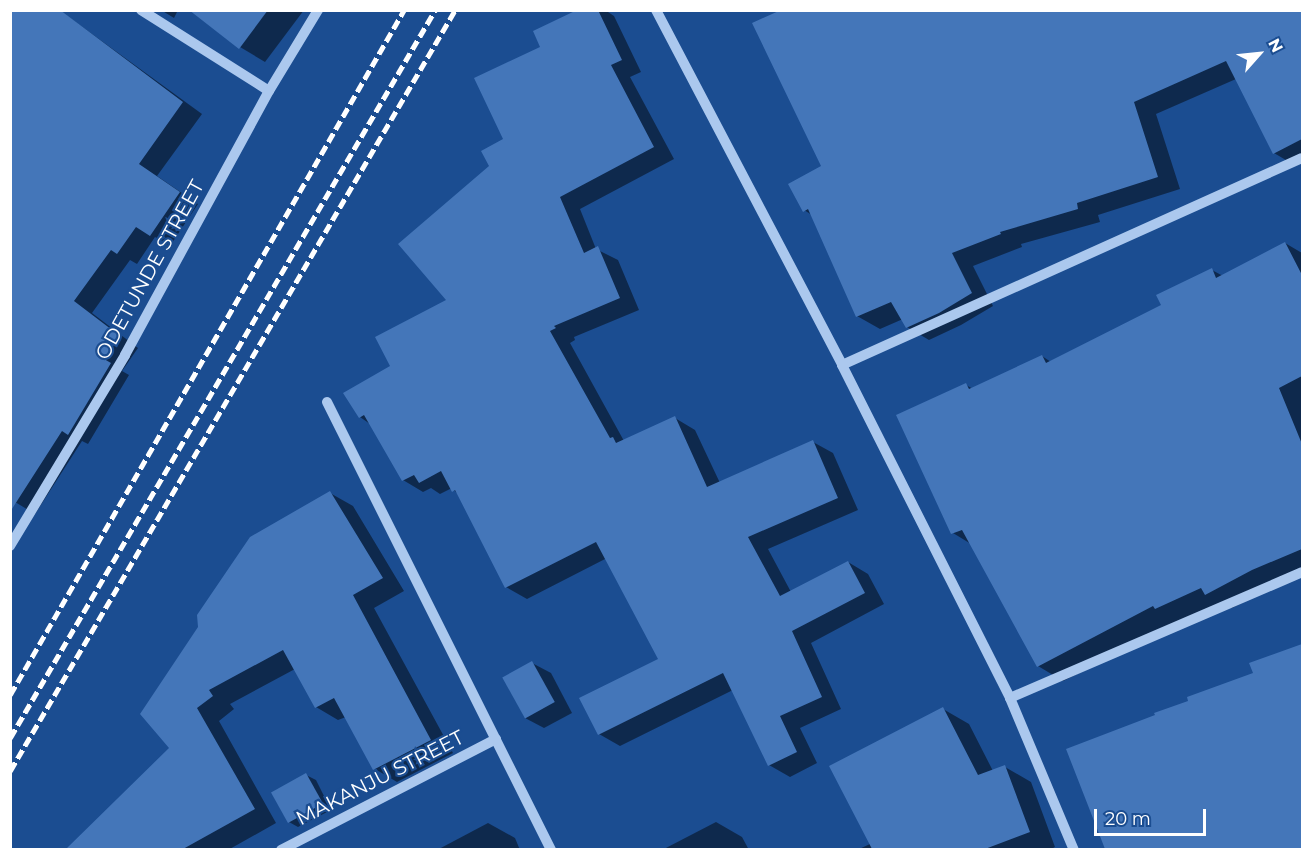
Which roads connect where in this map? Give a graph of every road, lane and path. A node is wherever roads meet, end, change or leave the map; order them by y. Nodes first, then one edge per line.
1 (141, 10) edge
2 (318, 10) edge
3 (656, 10) edge
4 (269, 91) junction
5 (1302, 158) edge
6 (842, 365) junction
7 (327, 402) dead end
8 (10, 546) edge
9 (1302, 572) edge
10 (1010, 698) junction
11 (496, 739) junction
12 (281, 849) edge
13 (551, 849) edge
14 (1074, 849) edge

1 - 4 street
2 - 4 street, ODETUNDE STREET
3 - 6 street
4 - 8 street, ODETUNDE STREET
5 - 6 street
6 - 10 street
7 - 11 street
9 - 10 street
10 - 14 street
11 - 12 street, MAKANJU STREET
11 - 13 street

